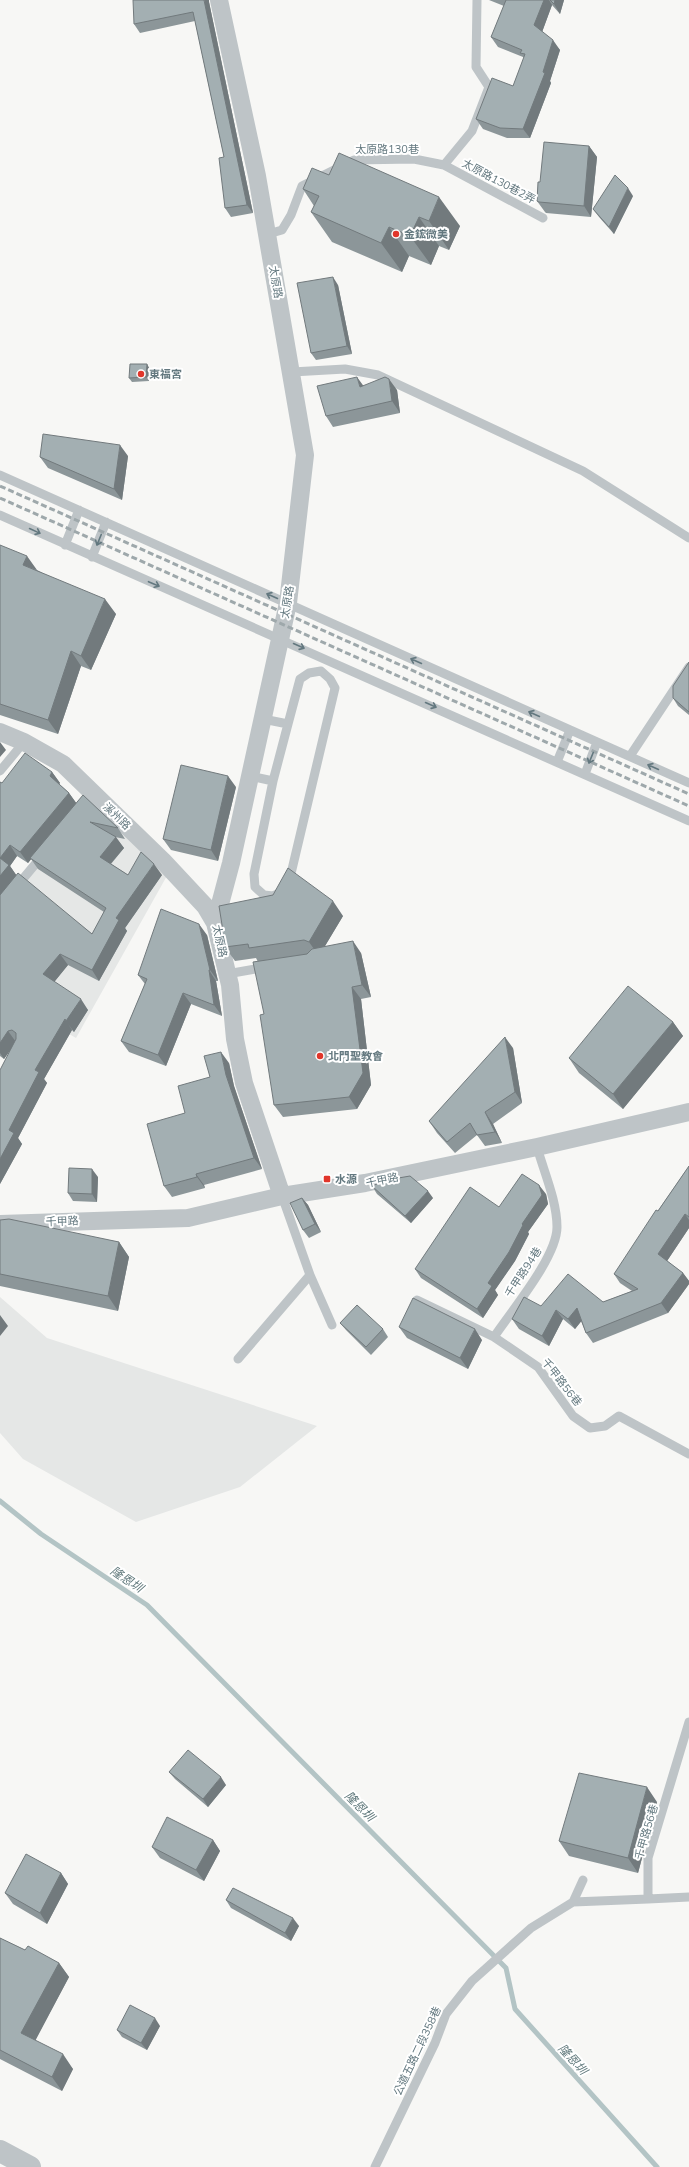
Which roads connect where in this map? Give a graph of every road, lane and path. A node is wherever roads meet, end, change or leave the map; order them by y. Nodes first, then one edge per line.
1 (219, 0) edge
2 (477, 0) edge
3 (444, 165) junction
4 (543, 218) dead end
5 (268, 234) junction
6 (292, 372) junction
7 (0, 475) edge
8 (79, 510) junction
9 (0, 515) edge
10 (106, 522) junction
11 (689, 538) edge
12 (65, 545) junction
13 (92, 557) junction
14 (288, 603) junction
15 (281, 638) junction
16 (689, 667) edge
17 (263, 719) junction
18 (288, 724) junction
19 (570, 730) junction
20 (0, 732) edge
21 (24, 742) junction
22 (597, 742) junction
23 (630, 756) junction
24 (557, 762) junction
25 (0, 771) edge
26 (585, 774) junction
27 (250, 776) junction
28 (273, 781) junction
29 (689, 783) edge
30 (689, 821) edge
31 (49, 847) edge
32 (10, 894) edge
33 (215, 923) junction
34 (278, 966) edge
35 (227, 974) junction
36 (689, 1112) edge
37 (537, 1147) junction
38 (282, 1196) junction
39 (0, 1224) edge
40 (310, 1275) junction
41 (417, 1300) edge
42 (332, 1325) dead end
43 (494, 1336) junction
44 (238, 1359) dead end
45 (689, 1454) edge
46 (689, 1722) edge
47 (583, 1880) dead end
48 (689, 1897) edge
49 (648, 1899) junction
50 (572, 1902) junction
51 (0, 2151) edge
52 (378, 2166) edge
53 (30, 2167) edge

1 - 5 street, 太原路
2 - 3 lane
3 - 4 lane, 太原路130巷2弄
3 - 5 lane, 太原路130巷
5 - 6 street, 太原路
6 - 11 lane
6 - 14 street, 太原路
7 - 8 lane
8 - 10 lane
8 - 12 lane
9 -> 12 lane
10 -> 13 lane
14 -> 10 lane
12 - 13 lane
13 -> 15 lane
14 - 15 street, 太原路
19 -> 14 lane
15 - 17 street, 太原路
15 -> 24 lane
16 - 23 lane
17 - 18 lane
17 - 27 street, 太原路
18 - 28 lane
18 - 28 lane
19 - 22 lane
19 - 24 lane
20 - 21 street, 溪州路
21 - 25 lane
21 - 33 street, 溪州路
22 - 23 lane
22 -> 26 lane
29 -> 23 lane
24 - 26 lane
26 - 30 lane
27 - 28 lane
27 - 33 street, 太原路
31 - 32 lane
33 - 35 street, 太原路
34 - 35 lane
35 - 38 street, 太原路
36 - 37 street, 千甲路
37 - 38 street, 千甲路
37 - 43 lane, 千甲路94巷
38 - 39 street, 千甲路
38 - 40 lane
40 - 42 lane
40 - 44 lane
41 - 43 lane, 千甲路56巷
43 - 45 lane, 千甲路56巷
46 - 49 lane, 千甲路56巷
47 - 50 lane
48 - 49 lane
49 - 50 lane
50 - 52 lane, 公道五路二段358巷
51 - 53 street

